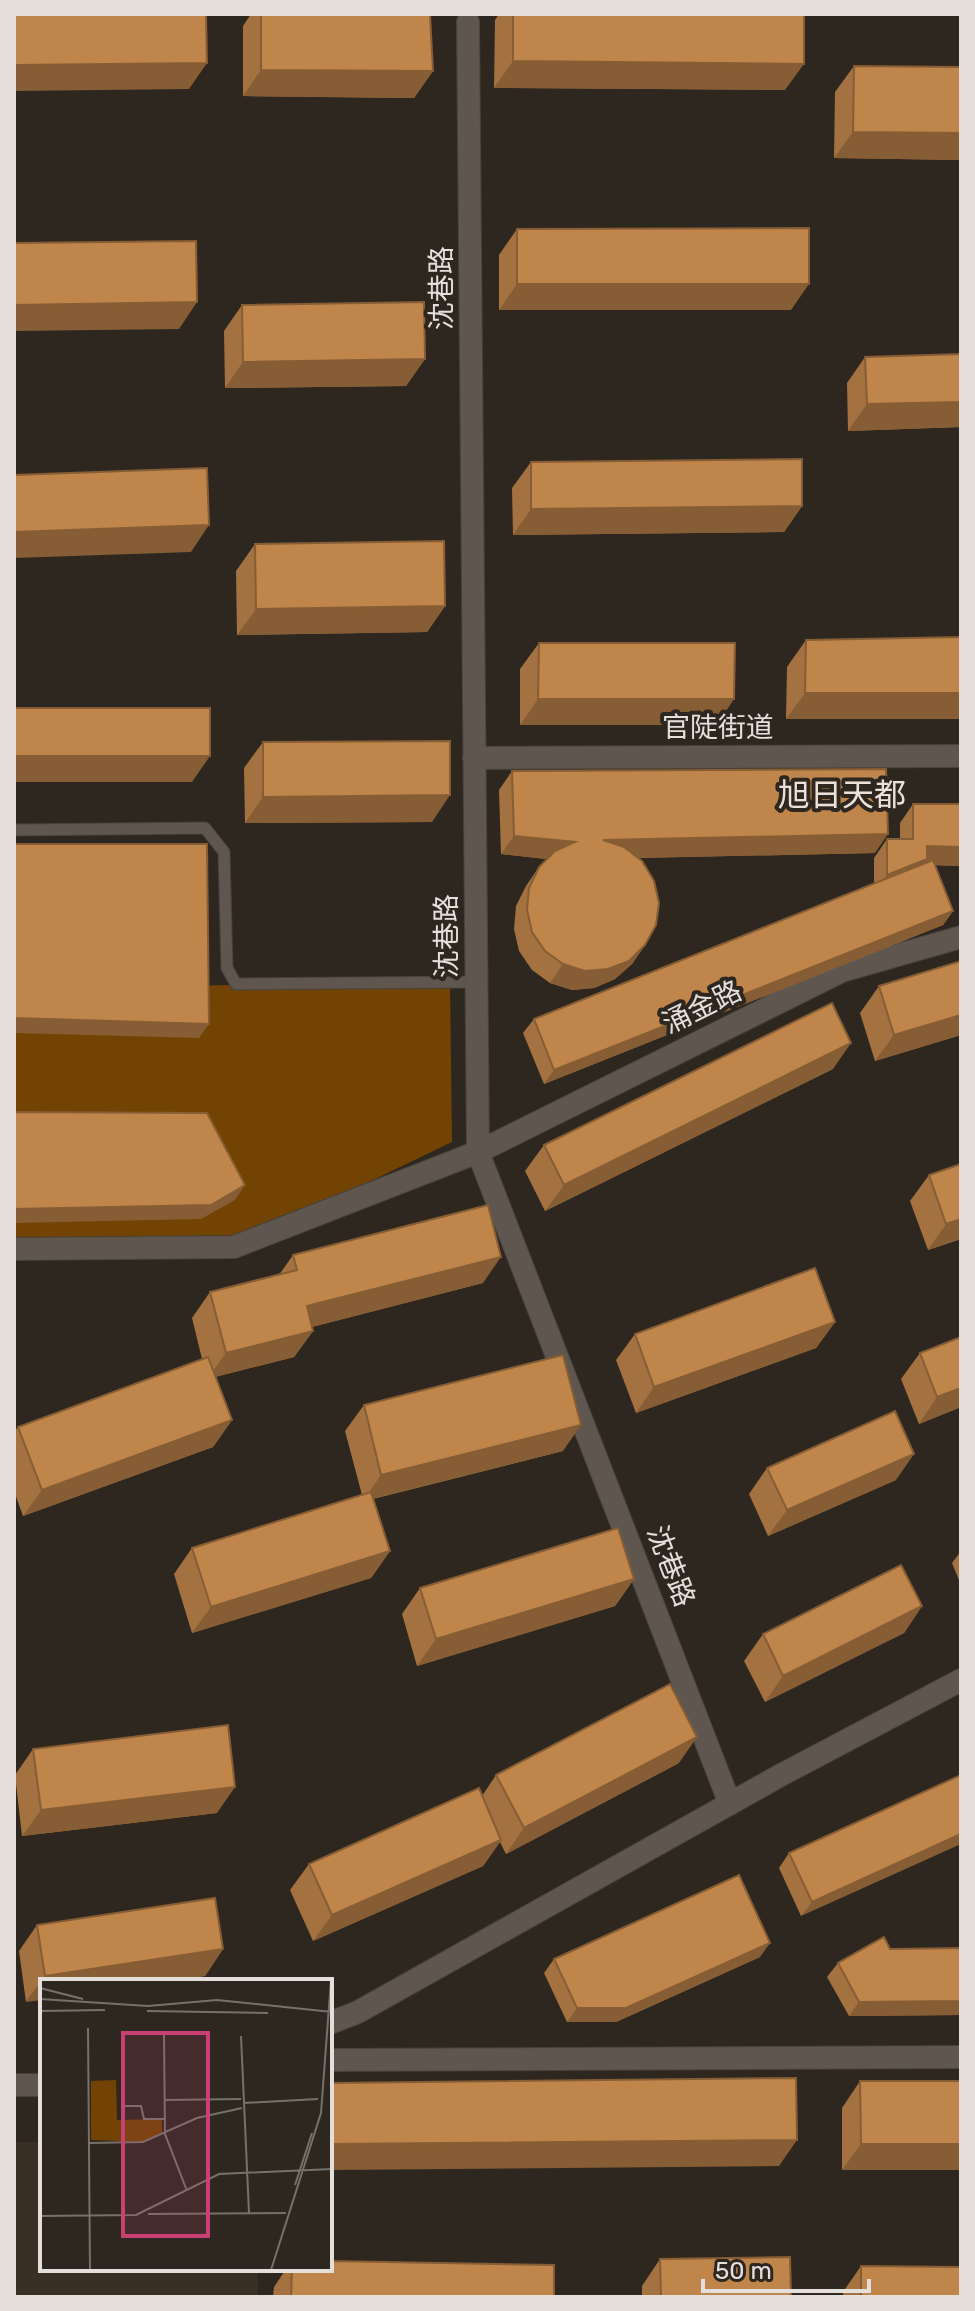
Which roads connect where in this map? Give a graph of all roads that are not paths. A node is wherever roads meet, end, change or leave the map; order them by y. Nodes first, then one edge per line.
1 (468, 22) dead end
2 (961, 756) edge
3 (474, 758) junction
4 (14, 830) edge
5 (961, 937) edge
6 (476, 982) junction
7 (478, 1152) junction
8 (14, 1249) edge
9 (961, 1680) edge
10 (730, 1804) junction
11 (332, 2022) edge
12 (961, 2057) edge
13 (332, 2060) edge
14 (14, 2085) edge
15 (40, 2085) edge

1 - 3 street, 沈巷路
2 - 3 street, 官陡街道
3 - 6 street, 沈巷路
4 - 6 lane
5 - 7 street, 涌金路
6 - 7 street, 沈巷路
7 - 8 street, 涌金路
7 - 10 street, 沈巷路
9 - 10 street
10 - 11 street
12 - 13 street
14 - 15 street

